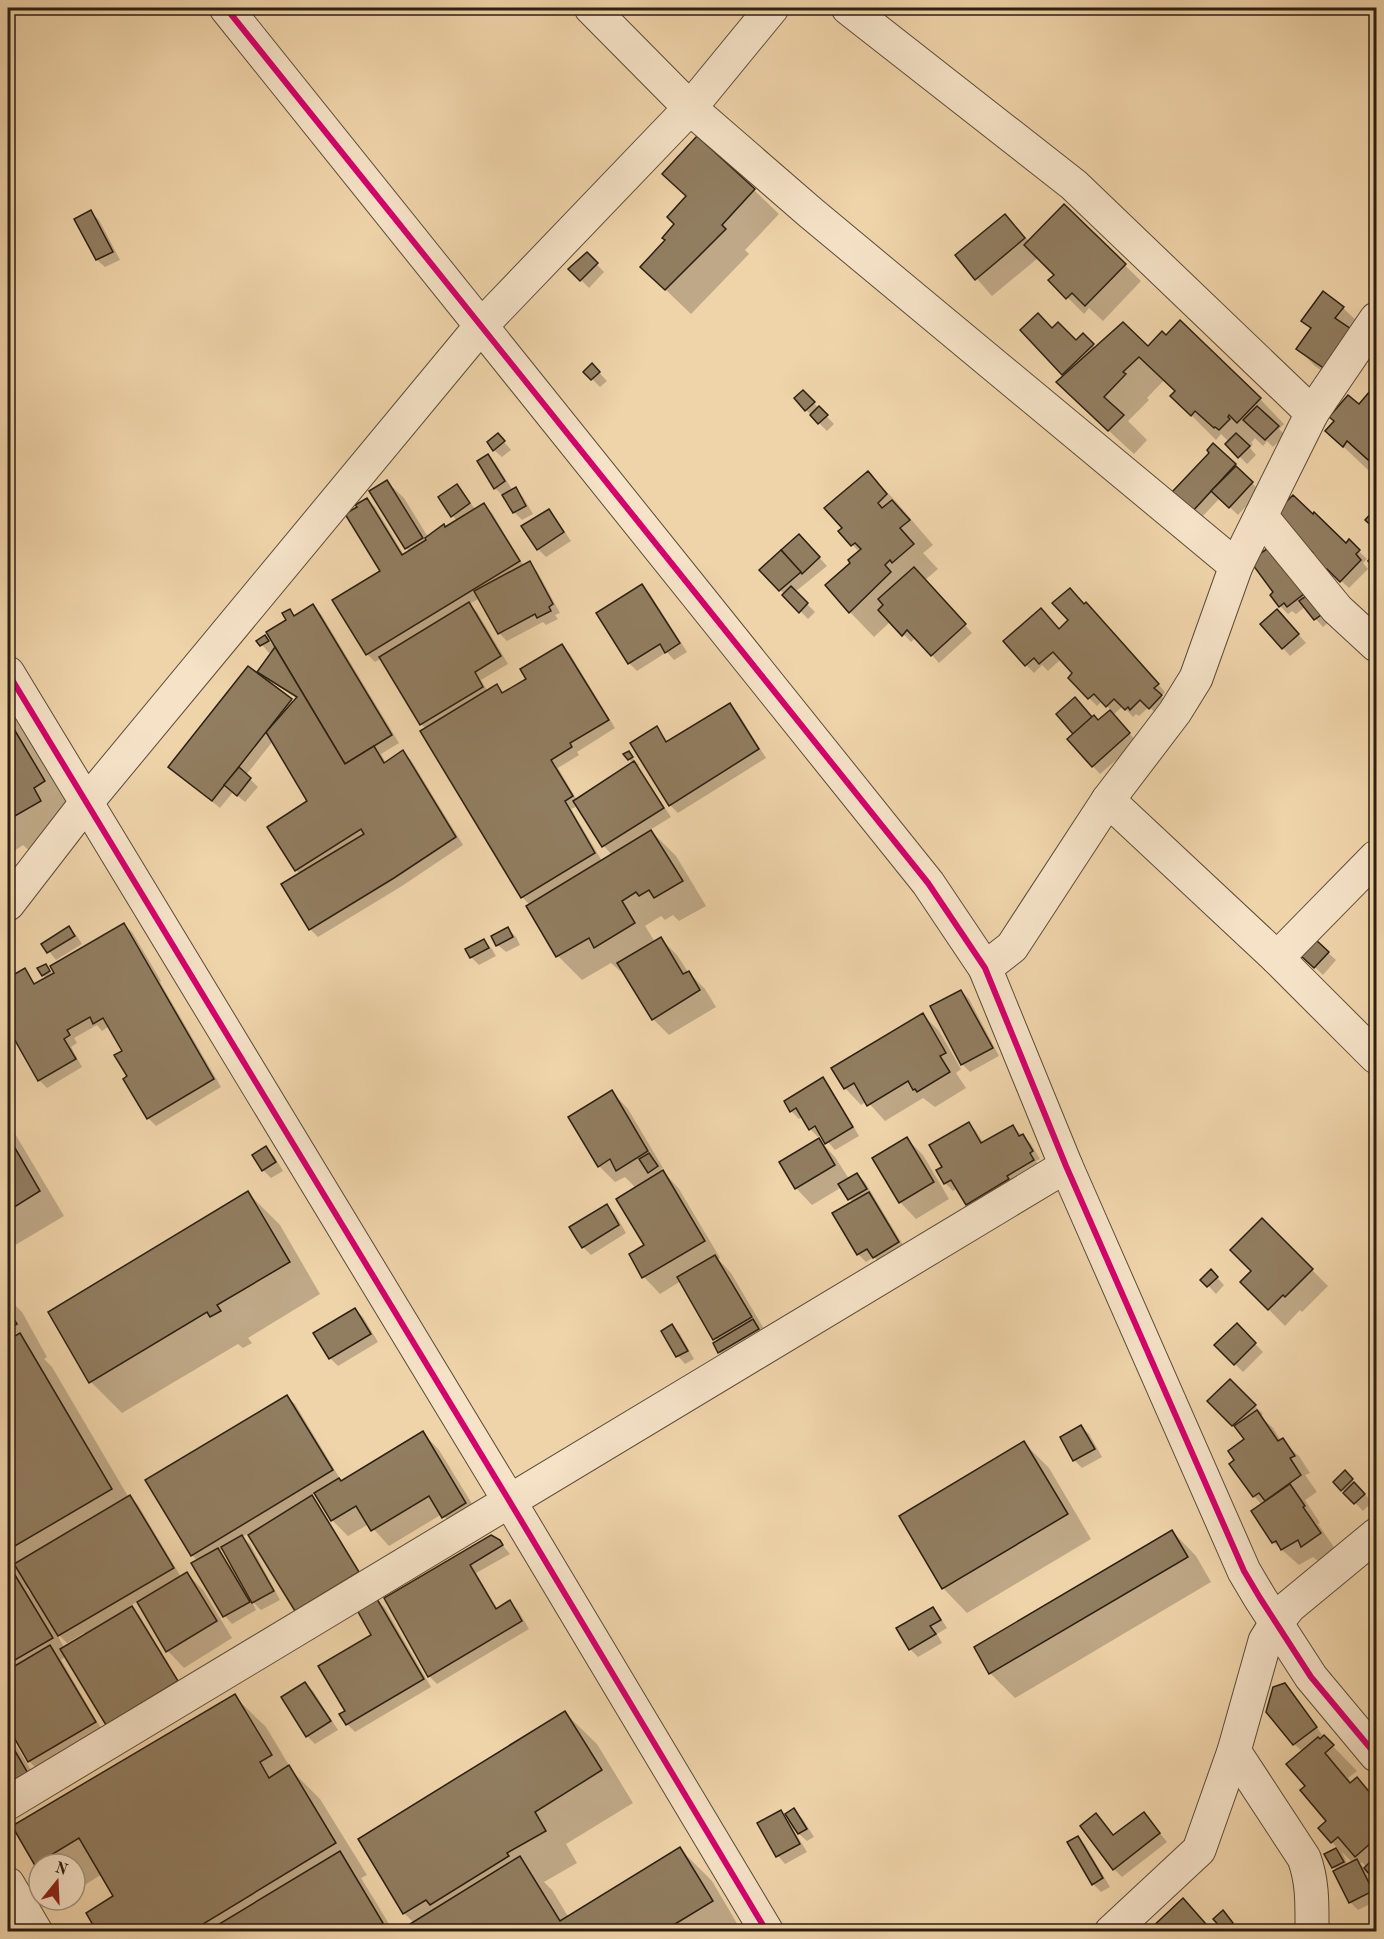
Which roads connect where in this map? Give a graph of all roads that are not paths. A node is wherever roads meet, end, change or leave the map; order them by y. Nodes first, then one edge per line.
1 (226, 8) edge
2 (591, 8) edge
3 (771, 8) edge
4 (848, 8) edge
5 (690, 108) junction
6 (1377, 319) edge
7 (481, 326) junction
8 (1312, 413) junction
9 (1261, 516) junction
10 (1236, 566) junction
11 (1377, 645) edge
12 (8, 673) edge
13 (1107, 800) junction
14 (86, 803) junction
15 (1377, 856) edge
16 (8, 904) edge
17 (1277, 958) junction
18 (985, 968) junction
19 (1377, 1057) edge
20 (1066, 1166) junction
21 (510, 1502) junction
22 (1377, 1535) edge
23 (1276, 1623) junction
24 (1234, 1751) junction
25 (1377, 1755) edge
26 (8, 1803) edge
27 (8, 1884) edge
28 (36, 1932) edge
29 (766, 1932) edge
30 (1111, 1932) edge
31 (1312, 1932) edge

1 - 7 street
2 - 5 street
3 - 5 street
4 - 8 street
5 - 7 street
5 - 10 street
6 - 8 street
7 - 14 street
7 - 18 street
8 - 9 street
9 - 10 street
9 - 11 street
10 - 13 street
12 - 14 street
13 - 17 street
13 - 18 street
14 - 16 street
14 - 21 street
15 - 17 street
17 - 19 street
18 - 20 street
20 - 21 street
20 - 23 street
21 - 26 street
21 - 29 street
22 - 23 street
23 - 24 street
23 - 25 street
24 - 30 street
24 - 31 street
27 - 28 street

